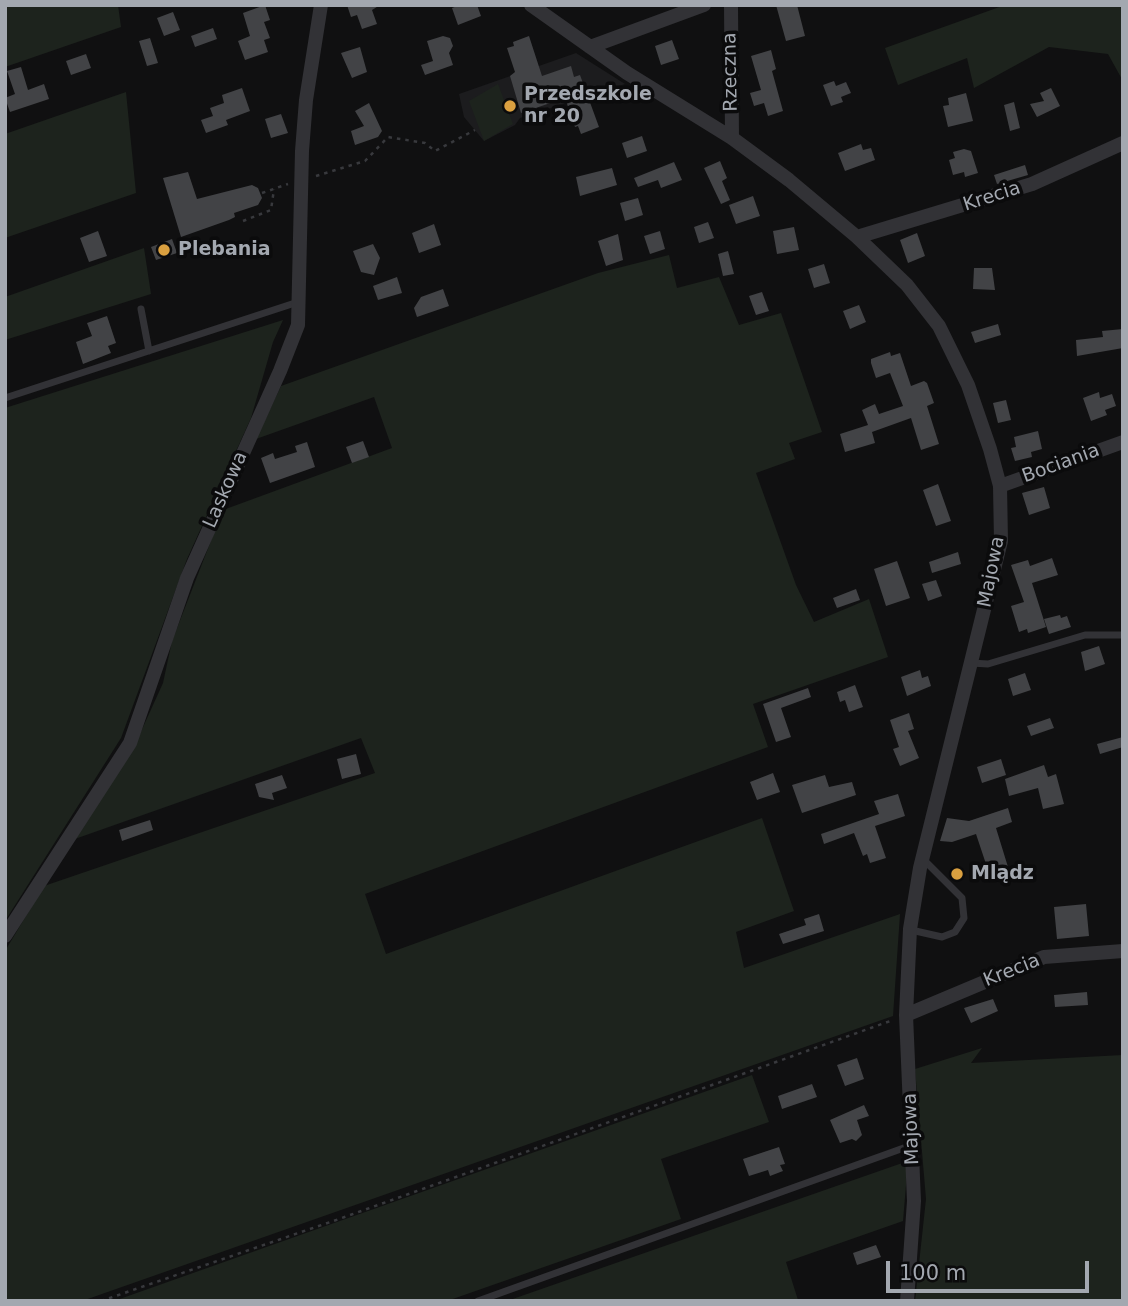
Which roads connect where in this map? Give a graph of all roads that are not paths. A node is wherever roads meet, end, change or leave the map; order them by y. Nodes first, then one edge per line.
1 (321, 5) edge
2 (531, 5) edge
3 (704, 5) edge
4 (731, 5) edge
5 (590, 47) junction
6 (732, 138) junction
7 (1123, 143) edge
8 (857, 237) junction
9 (298, 302) junction
10 (141, 309) dead end
11 (149, 351) junction
12 (5, 398) edge
13 (1123, 442) edge
14 (1000, 486) junction
15 (1123, 635) edge
16 (971, 663) junction
17 (922, 858) junction
18 (910, 929) junction
19 (5, 936) edge
20 (1123, 951) edge
21 (906, 1016) junction
22 (912, 1145) junction
23 (478, 1301) edge
24 (907, 1301) edge

1 - 9 street, Laskowa
2 - 5 street, Majowa
3 - 5 street
4 - 6 street, Rzeczna
5 - 6 street, Majowa
6 - 8 street, Majowa
7 - 8 street, Krecia
8 - 14 street, Majowa
9 - 11 lane
9 - 19 street, Laskowa
10 - 11 lane
11 - 12 lane
13 - 14 street, Bociania
14 - 16 street, Majowa
15 - 16 lane
16 - 17 street, Majowa
17 - 18 street, Majowa
17 - 18 lane
18 - 21 street, Majowa
20 - 21 street, Krecia
21 - 22 street, Majowa
22 - 23 lane
22 - 24 street, Majowa

